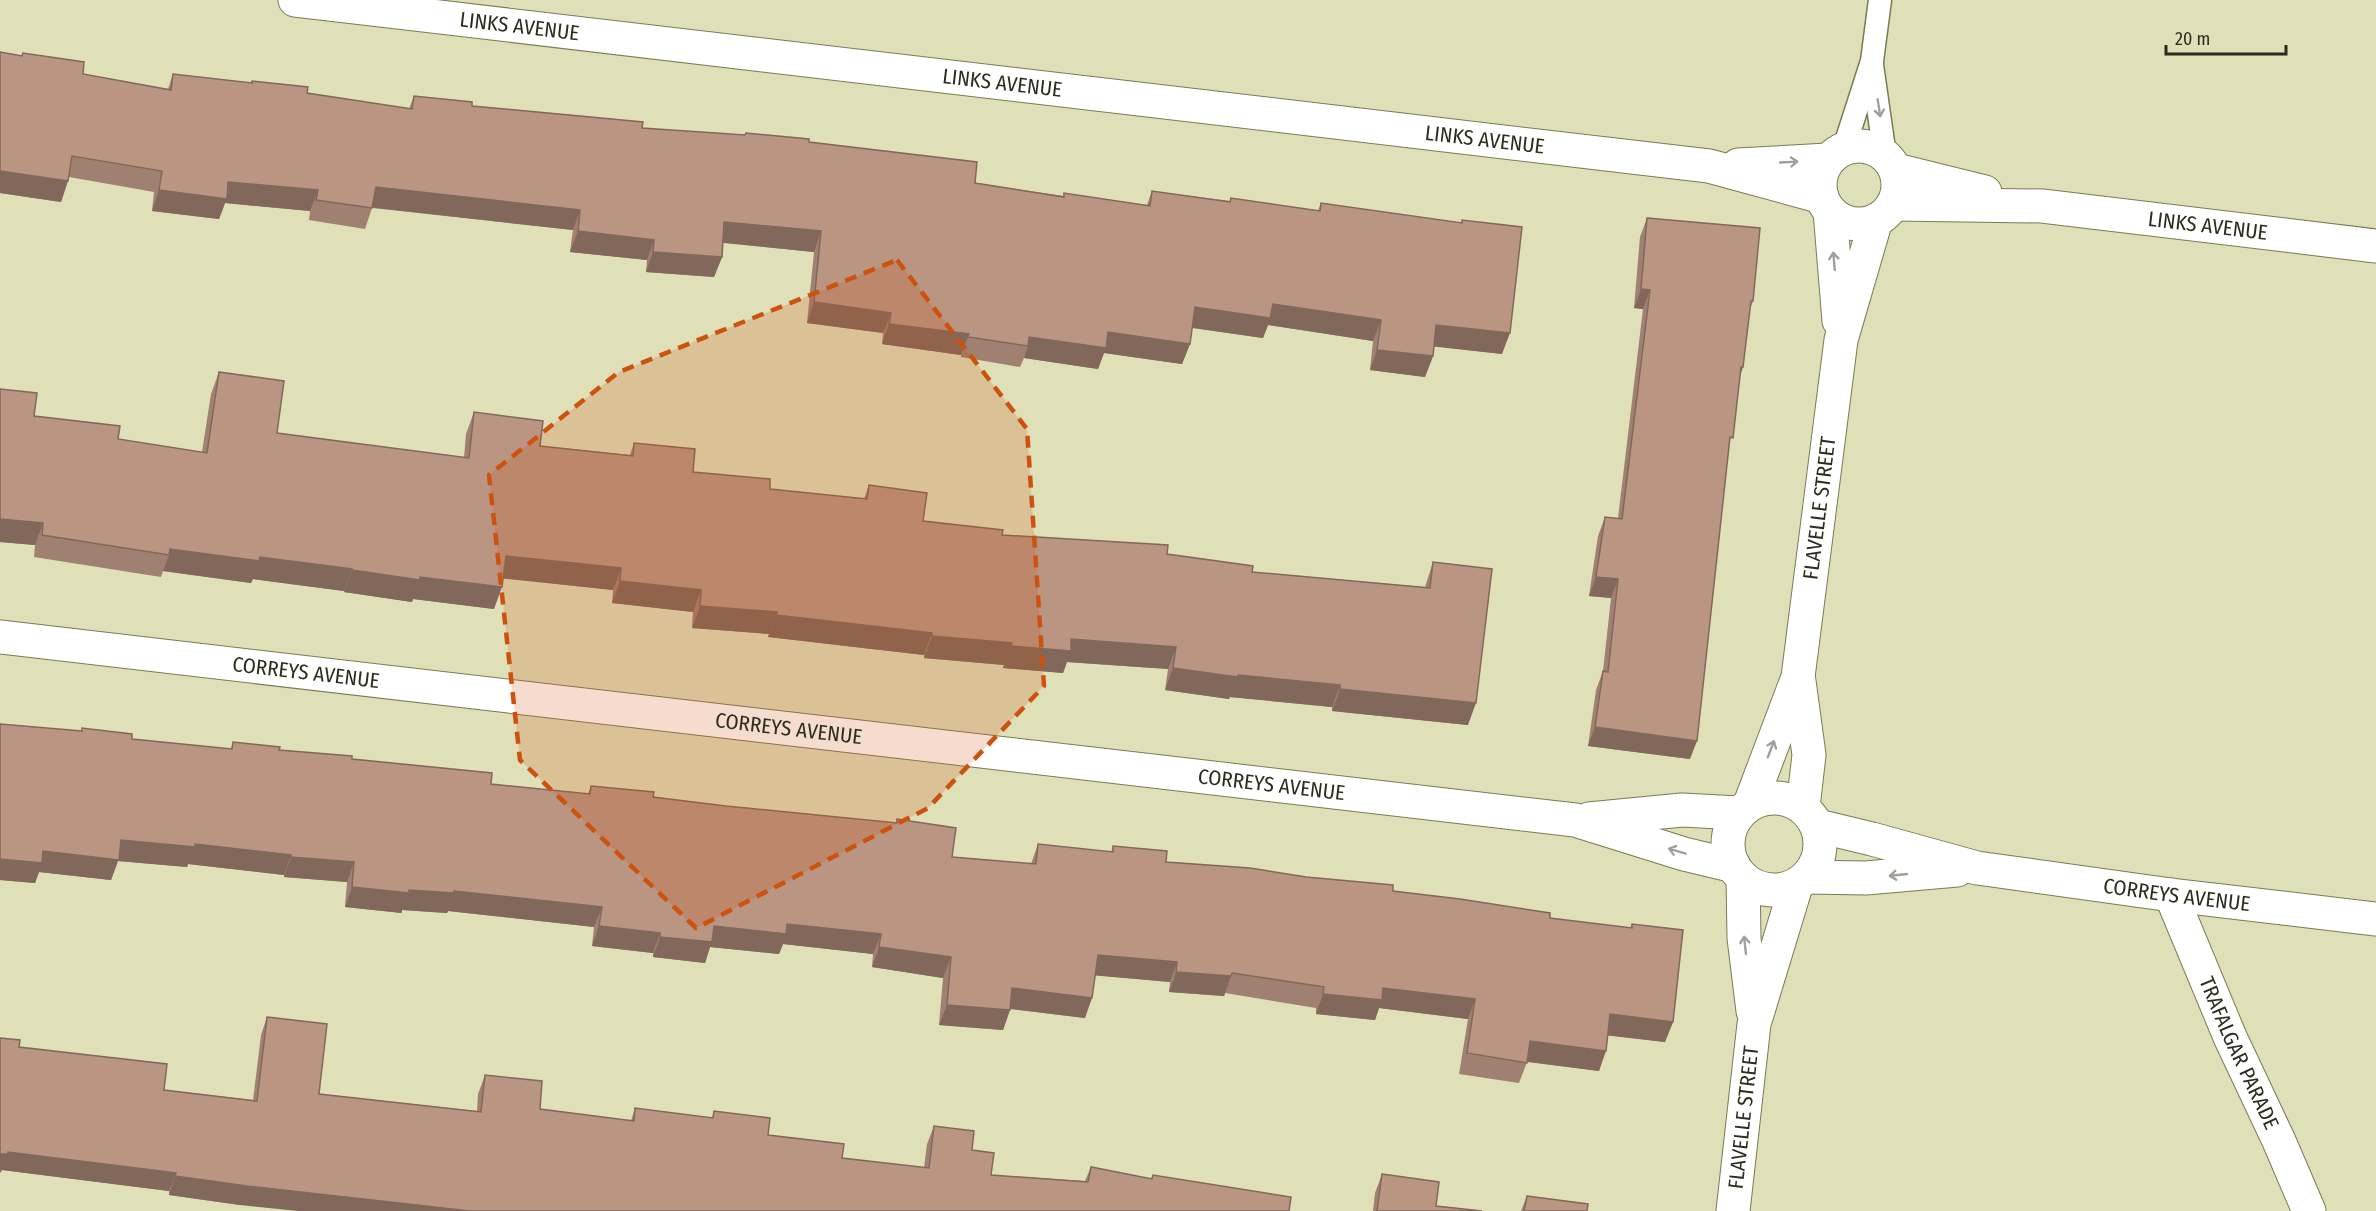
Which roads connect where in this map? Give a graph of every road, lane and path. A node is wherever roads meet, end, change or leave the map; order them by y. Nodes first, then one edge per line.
1 (295, 0) edge
2 (1880, 0) edge
3 (1872, 61) junction
4 (1836, 154) junction
5 (1891, 163) junction
6 (1709, 166) junction
7 (1826, 204) junction
8 (2042, 206) junction
9 (1885, 212) junction
10 (2376, 246) edge
11 (1840, 340) junction
12 (0, 637) edge
13 (1798, 676) junction
14 (1744, 809) junction
15 (1810, 817) junction
16 (1575, 820) junction
17 (1977, 868) junction
18 (1738, 872) junction
19 (1801, 881) junction
20 (2171, 895) junction
21 (2376, 919) edge
22 (1754, 1024) junction
23 (1733, 1211) edge
24 (2309, 1211) edge

1 - 6 street, LINKS AVENUE
2 - 3 lane
3 - 4 lane
3 -> 5 lane
4 - 5 street
6 -> 4 street, LINKS AVENUE
4 - 7 street
5 - 8 street, LINKS AVENUE
5 - 9 street
6 - 7 street, LINKS AVENUE
7 - 9 street
11 -> 7 street, FLAVELLE STREET
8 - 9 street, LINKS AVENUE
8 - 10 street, LINKS AVENUE
9 - 11 street, FLAVELLE STREET
11 - 13 street, FLAVELLE STREET
12 - 16 street, CORREYS AVENUE
14 -> 13 street, FLAVELLE STREET
13 - 15 street, FLAVELLE STREET
14 - 15 street
14 - 16 street, CORREYS AVENUE
14 - 18 street
15 - 17 street, CORREYS AVENUE
15 - 19 street
18 -> 16 street, CORREYS AVENUE
17 -> 19 street, CORREYS AVENUE
17 - 20 street, CORREYS AVENUE
18 - 19 street
22 -> 18 street, FLAVELLE STREET
19 - 22 street, FLAVELLE STREET
20 - 21 street, CORREYS AVENUE
20 - 24 street, TRAFALGAR PARADE
22 - 23 street, FLAVELLE STREET

